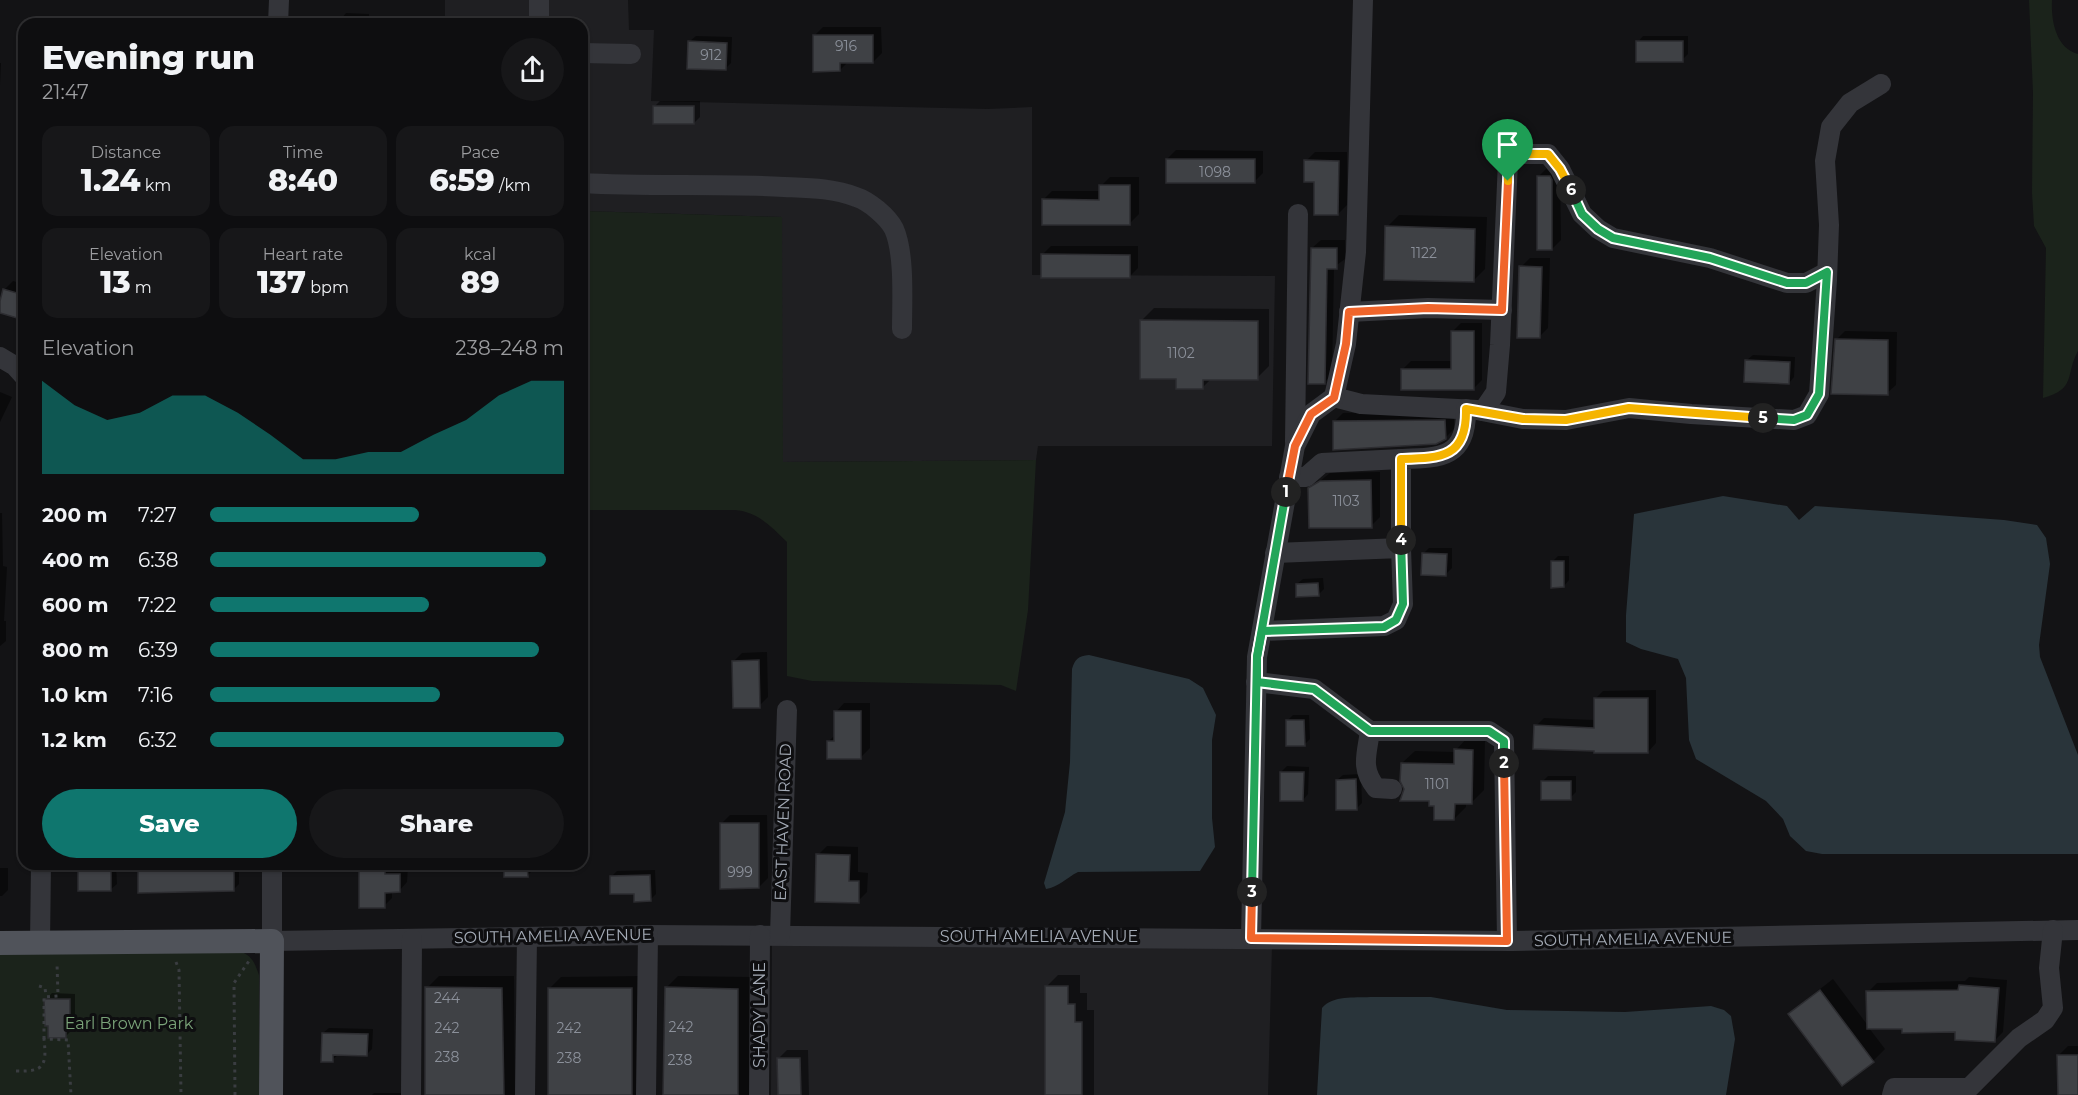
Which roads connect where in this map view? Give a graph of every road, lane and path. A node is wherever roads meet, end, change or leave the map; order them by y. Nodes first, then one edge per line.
1 (279, 0) edge
2 (539, 0) edge
3 (1363, 0) edge
4 (278, 18) edge
5 (539, 18) edge
6 (588, 53) edge
7 (631, 54) dead end
8 (1881, 84) dead end
9 (588, 183) edge
10 (1298, 214) dead end
11 (1827, 272) junction
12 (1502, 310) junction
13 (1349, 312) junction
14 (902, 329) dead end
15 (0, 357) edge
16 (18, 369) edge
17 (1334, 398) junction
18 (1474, 410) junction
19 (1295, 446) junction
20 (1401, 459) junction
21 (1289, 477) junction
22 (1401, 548) junction
23 (1275, 553) junction
24 (1262, 631) junction
25 (1257, 682) junction
26 (786, 710) dead end
27 (1370, 731) junction
28 (1392, 789) dead end
29 (42, 870) edge
30 (272, 870) edge
31 (2053, 930) junction
32 (2078, 930) edge
33 (648, 934) junction
34 (760, 935) junction
35 (780, 935) junction
36 (527, 937) junction
37 (1251, 938) junction
38 (412, 939) junction
39 (272, 941) junction
40 (1507, 941) junction
41 (0, 943) edge
42 (49, 943) junction
43 (175, 958) dead end
44 (249, 961) dead end
45 (39, 986) dead end
46 (46, 996) junction
47 (44, 1039) junction
48 (16, 1071) dead end
49 (1968, 1091) edge
50 (71, 1095) edge
51 (181, 1095) edge
52 (235, 1095) edge
53 (271, 1095) edge
54 (411, 1095) edge
55 (525, 1095) edge
56 (646, 1095) edge
57 (759, 1095) edge
58 (1892, 1095) edge

1 - 4 street
2 - 5 street
3 - 13 street
6 - 7 street
8 - 11 street
9 - 14 street
10 - 19 street
11 - 12 street
11 - 18 street
12 - 13 street
12 - 18 street
13 - 17 street
15 - 16 street
17 - 18 street
17 - 19 street
18 - 20 street
19 - 21 street
20 - 21 street
20 - 22 street
21 - 23 street
22 - 23 street
22 - 24 street
23 - 24 street
24 - 25 street
25 - 27 street
25 - 37 street
26 - 35 street, EAST HAVEN ROAD
27 - 28 street
27 - 40 street
29 - 42 street
30 - 39 street
31 - 32 street, SOUTH AMELIA AVENUE
31 - 40 street, SOUTH AMELIA AVENUE
31 - 49 street
33 - 34 street, SOUTH AMELIA AVENUE
33 - 36 street, SOUTH AMELIA AVENUE
33 - 56 street
34 - 35 street, SOUTH AMELIA AVENUE
34 - 57 street, SHADY LANE
35 - 37 street, SOUTH AMELIA AVENUE
36 - 38 street, SOUTH AMELIA AVENUE
36 - 55 street
37 - 40 street, SOUTH AMELIA AVENUE
38 - 39 street, SOUTH AMELIA AVENUE
38 - 54 street
39 - 42 main road, SOUTH AMELIA AVENUE
39 - 53 main road
41 - 42 main road, SOUTH AMELIA AVENUE
42 - 46 path
43 - 51 path
44 - 52 path
45 - 46 path
46 - 47 path
47 - 48 path
47 - 50 path
49 - 58 street

